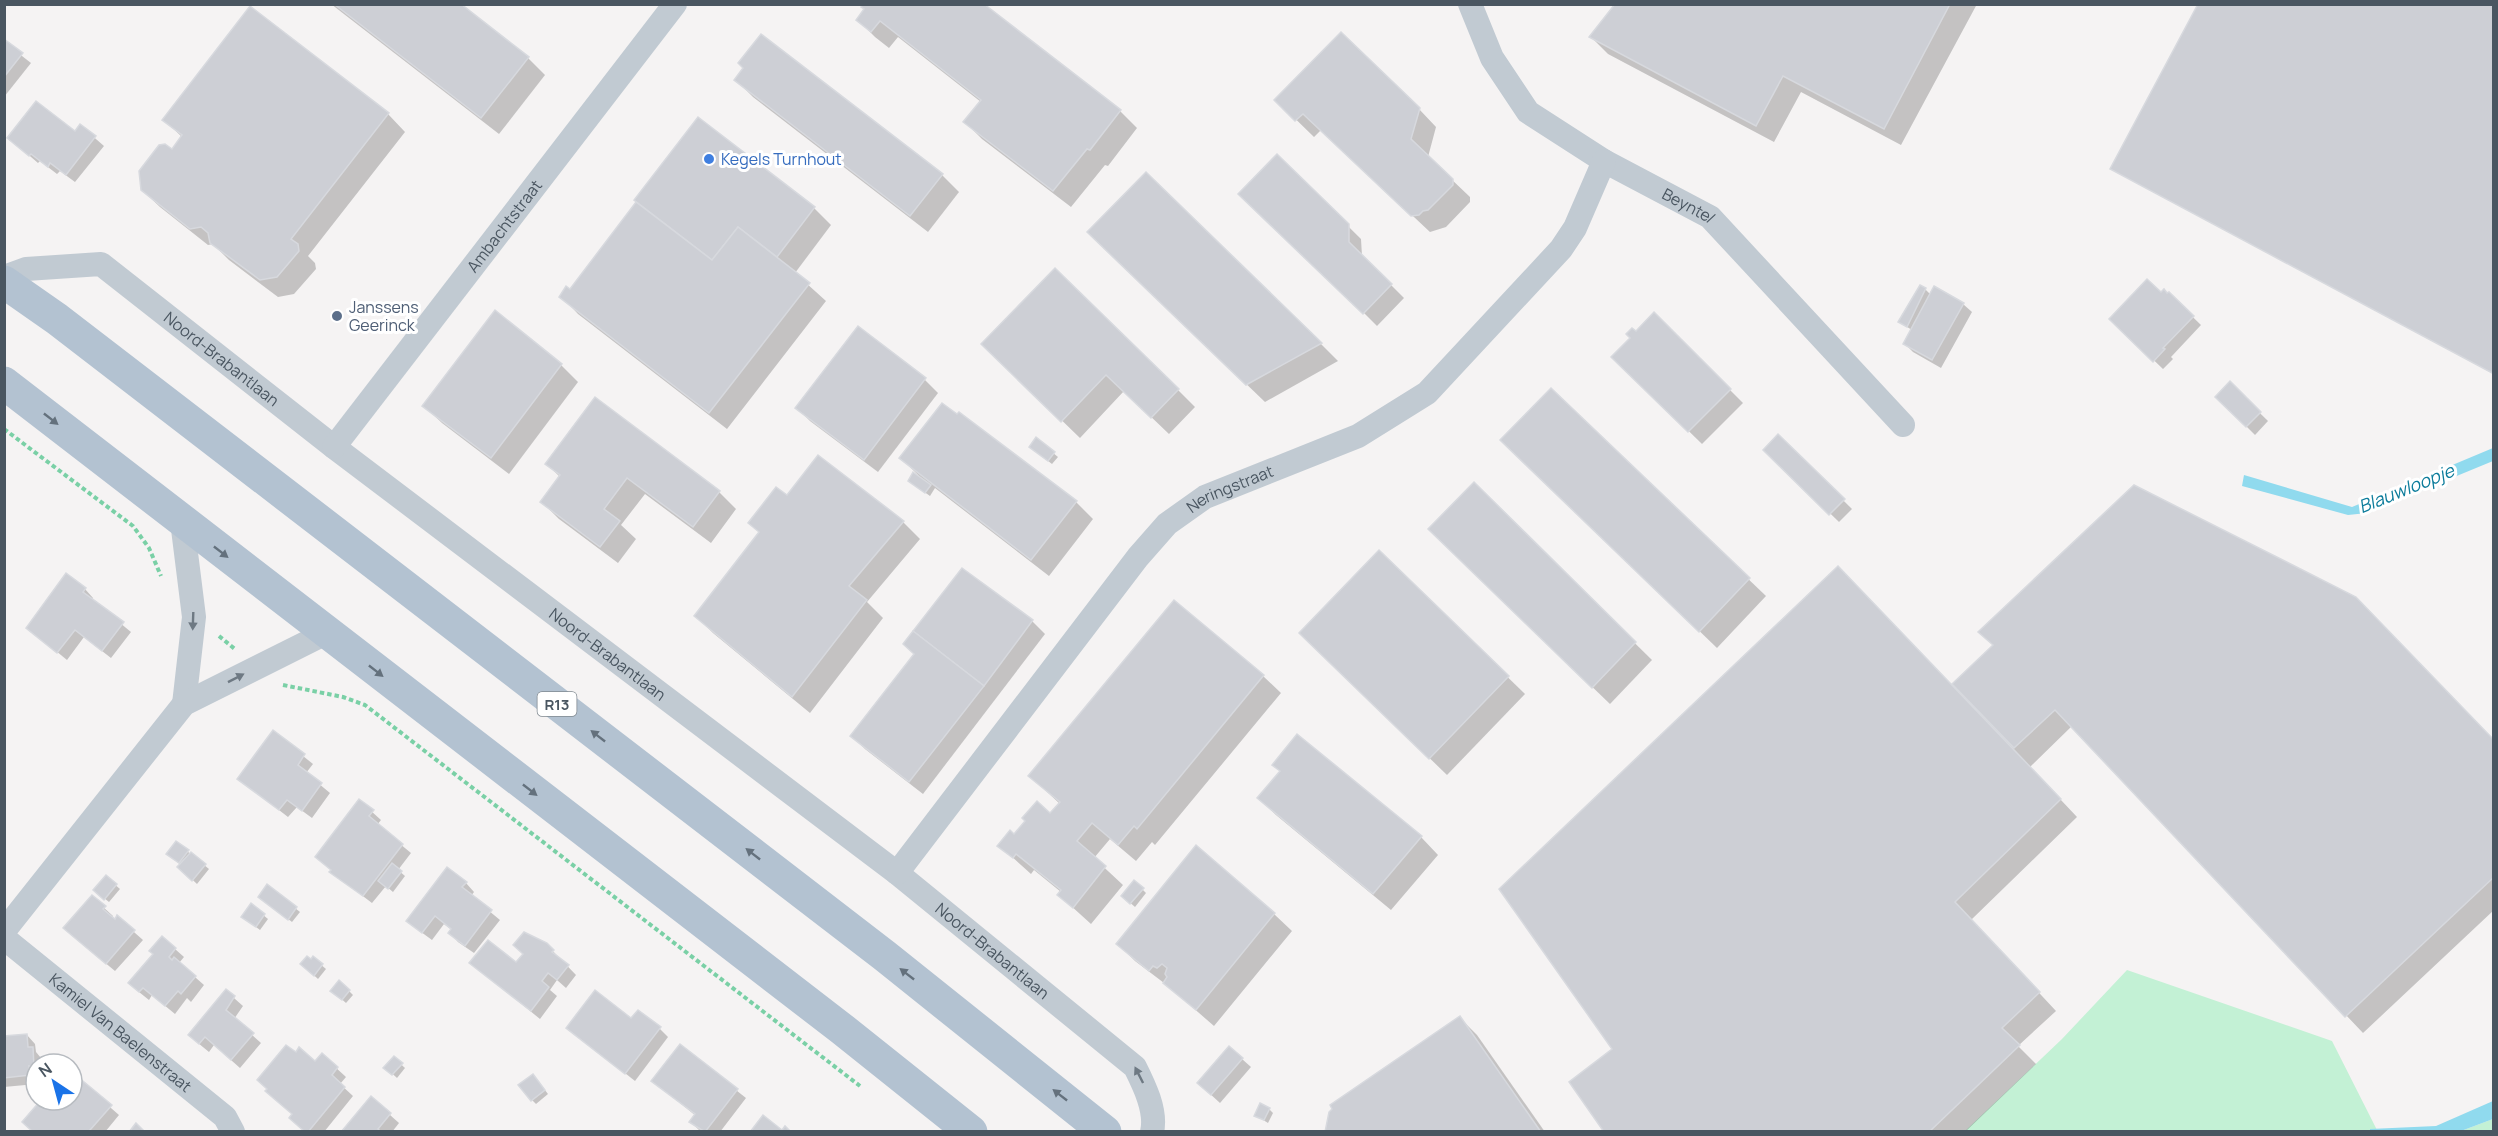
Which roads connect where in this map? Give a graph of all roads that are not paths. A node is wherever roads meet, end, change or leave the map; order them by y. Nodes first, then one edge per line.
1 (675, 4) edge
2 (1470, 4) edge
3 (1604, 161) junction
4 (4, 277) edge
5 (4, 282) edge
6 (4, 384) edge
7 (1903, 425) dead end
8 (334, 447) junction
9 (182, 521) junction
10 (326, 633) junction
11 (184, 704) junction
12 (897, 873) junction
13 (4, 931) edge
14 (4, 938) edge
15 (233, 1131) edge
16 (971, 1131) edge
17 (1106, 1131) edge
18 (1152, 1131) edge

1 - 8 street, Ambachtstraat
2 - 3 street, Beyntel
3 - 7 street, Beyntel
3 - 12 street, Neringstraat
4 - 8 street, Noord-Brabantlaan
17 -> 5 main road, R13
6 -> 9 main road
8 - 12 street, Noord-Brabantlaan
9 -> 10 main road
9 -> 11 street
11 -> 10 street
10 -> 16 main road
11 - 13 street
18 -> 12 street, Noord-Brabantlaan
14 - 15 street, Kamiel Van Baelenstraat

